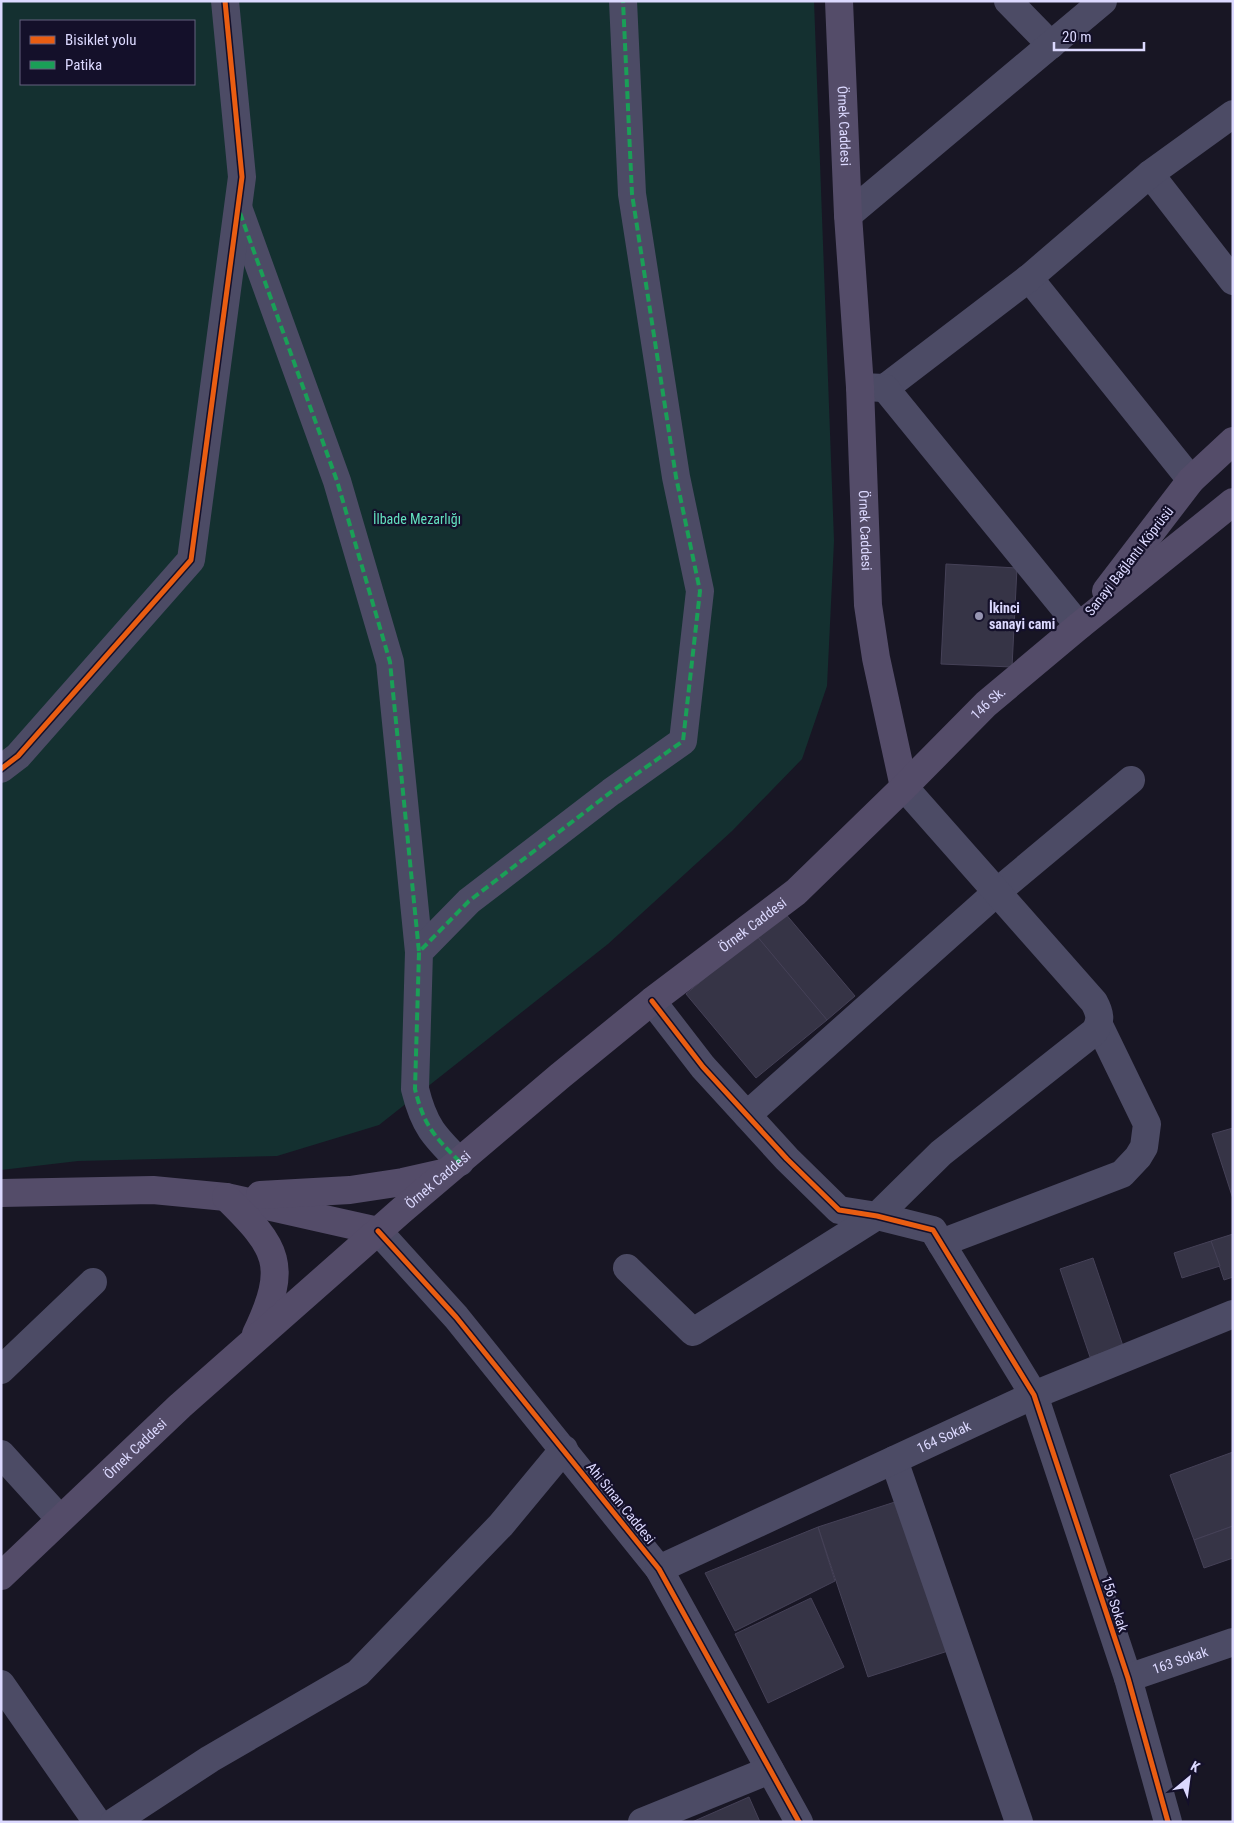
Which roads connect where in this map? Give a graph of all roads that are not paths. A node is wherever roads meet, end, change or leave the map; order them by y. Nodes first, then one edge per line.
1 (225, 1) edge
2 (623, 1) edge
3 (839, 1) edge
4 (1008, 1) edge
5 (1103, 1) edge
6 (1051, 45) junction
7 (1233, 114) edge
8 (1150, 174) junction
9 (238, 207) junction
10 (848, 215) junction
11 (1029, 278) junction
12 (1233, 281) edge
13 (873, 387) junction
14 (1233, 441) edge
15 (1191, 480) junction
16 (1233, 502) edge
17 (1233, 524) edge
18 (1188, 538) junction
19 (1079, 626) junction
20 (1, 769) edge
21 (1131, 780) dead end
22 (904, 788) junction
23 (997, 892) junction
24 (419, 952) junction
25 (652, 1001) junction
26 (1097, 1013) junction
27 (747, 1115) junction
28 (453, 1167) junction
29 (1, 1193) edge
30 (226, 1197) junction
31 (877, 1216) junction
32 (378, 1231) junction
33 (941, 1243) junction
34 (627, 1268) dead end
35 (94, 1282) dead end
36 (1233, 1314) edge
37 (252, 1342) junction
38 (1, 1370) edge
39 (1034, 1395) junction
40 (564, 1450) junction
41 (1, 1454) edge
42 (894, 1460) junction
43 (60, 1519) junction
44 (659, 1569) junction
45 (1, 1576) edge
46 (1233, 1642) edge
47 (1128, 1678) junction
48 (1, 1684) edge
49 (770, 1770) junction
50 (98, 1822) edge
51 (114, 1822) edge
52 (642, 1822) edge
53 (799, 1822) edge
54 (1019, 1822) edge
55 (1168, 1822) edge

1 - 9 street
2 - 24 street
3 - 10 main road, Örnek Caddesi
4 - 6 street
5 - 6 street
6 - 10 street
7 - 8 street
8 - 11 street
8 - 12 street
9 - 20 street
9 - 24 street
10 - 13 main road, Örnek Caddesi
11 - 13 street
11 - 15 street
13 - 19 street
13 - 22 main road, Örnek Caddesi
14 - 15 main road, Sanayi Bağlantı Köprüsü
15 - 19 main road, Sanayi Bağlantı Köprüsü
16 - 18 main road, Sanayi Bağlantı Köprüsü
17 - 18 main road
18 - 19 main road, Sanayi Bağlantı Köprüsü
19 - 22 main road, 146 Sk.
21 - 23 street
22 - 23 street
22 - 25 main road, Örnek Caddesi
23 - 26 street
23 - 27 street
24 - 28 street
25 - 27 street, 156 Sokak
25 - 28 main road, Örnek Caddesi
26 - 31 street
26 - 33 street
27 - 31 street, 156 Sokak
28 - 30 main road
28 - 32 main road, Örnek Caddesi
29 - 30 main road
30 - 32 main road
30 - 37 main road
31 - 33 street, 156 Sokak
31 - 34 street
32 - 37 main road, Örnek Caddesi
32 - 40 street, Ahi Sinan Caddesi
33 - 39 street, 156 Sokak
35 - 38 street
36 - 39 street, 164 Sokak
37 - 43 main road, Örnek Caddesi
39 - 42 street, 164 Sokak
39 - 47 street, 156 Sokak
40 - 44 street, Ahi Sinan Caddesi
40 - 51 street
41 - 43 street
42 - 44 street, 164 Sokak
42 - 54 street
43 - 45 main road, Örnek Caddesi
44 - 49 street, Ahi Sinan Caddesi
46 - 47 street, 163 Sokak
47 - 55 street, 156 Sokak
48 - 50 street
49 - 52 street
49 - 53 street, Ahi Sinan Caddesi

